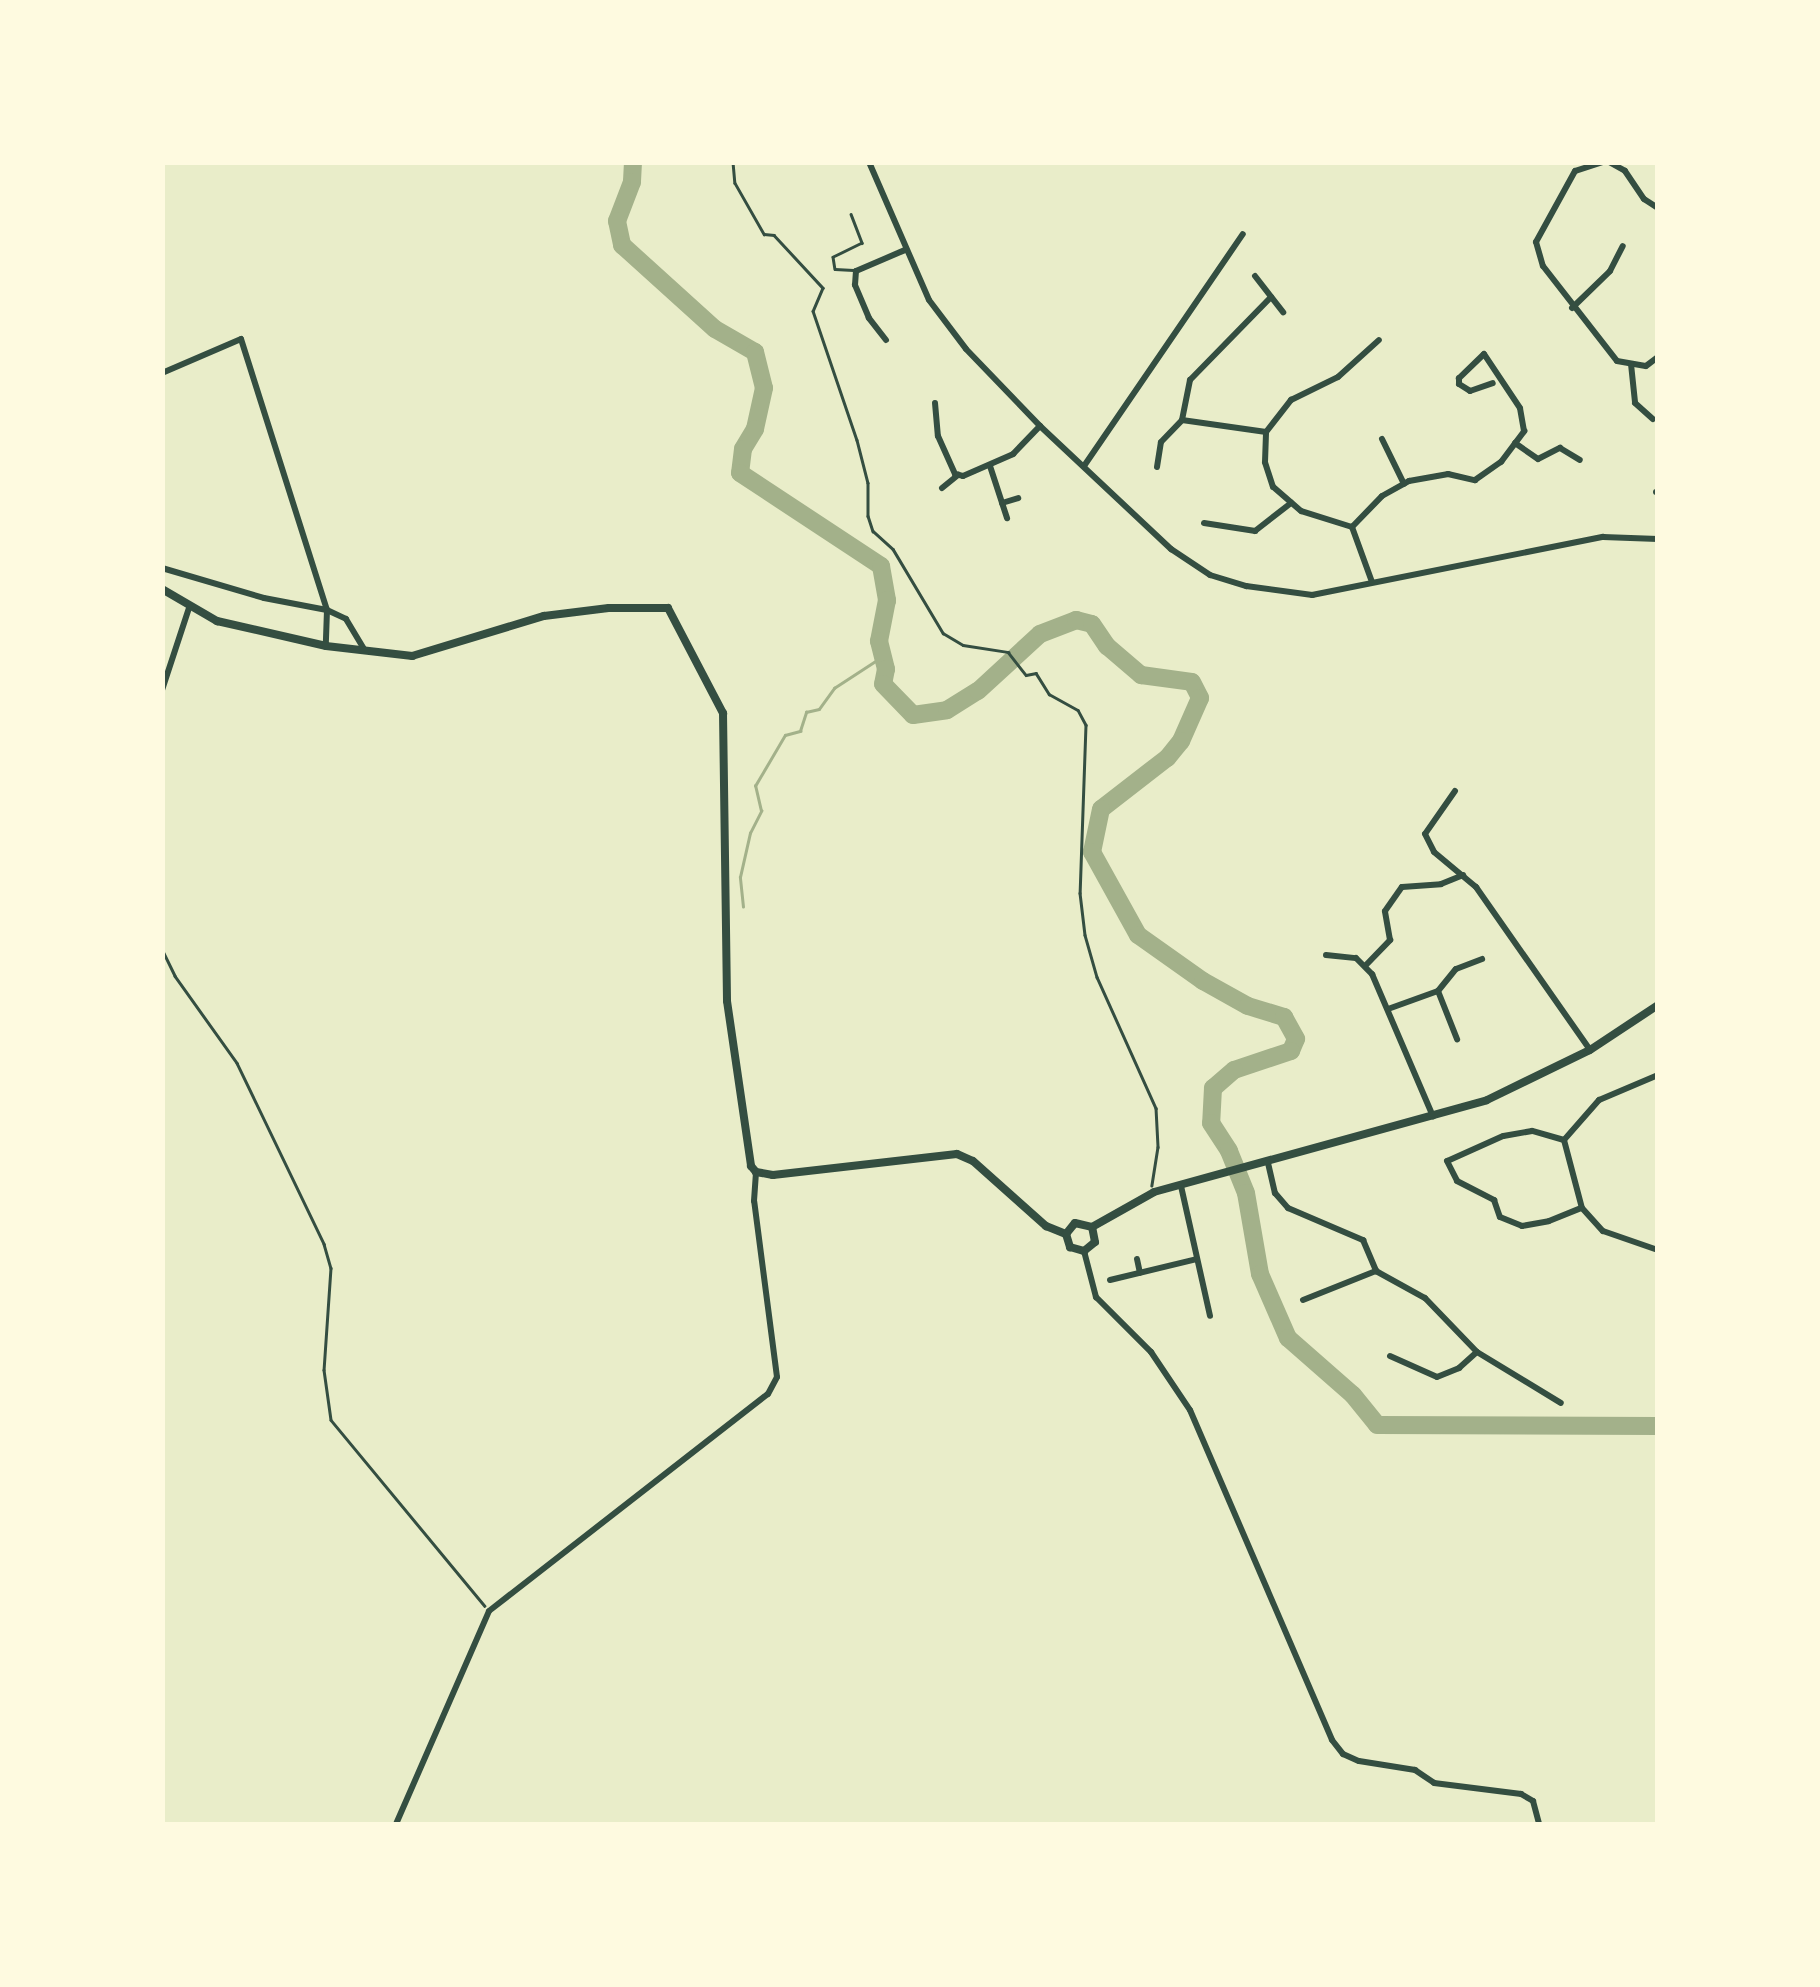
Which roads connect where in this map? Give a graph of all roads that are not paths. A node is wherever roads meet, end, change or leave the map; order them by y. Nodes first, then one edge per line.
1 (869, 162) edge
2 (1606, 162) edge
3 (1658, 208) edge
4 (851, 214) dead end
5 (1242, 234) dead end
6 (1622, 246) dead end
7 (905, 250) junction
8 (856, 271) junction
9 (1256, 276) dead end
10 (1271, 297) junction
11 (1572, 308) junction
12 (1282, 312) dead end
13 (886, 340) dead end
14 (1379, 340) dead end
15 (1658, 357) edge
16 (1631, 364) junction
17 (162, 373) edge
18 (1492, 382) dead end
19 (934, 403) dead end
20 (1653, 419) dead end
21 (1182, 420) junction
22 (1040, 426) junction
23 (1266, 432) junction
24 (1382, 439) dead end
25 (1515, 443) junction
26 (1580, 460) dead end
27 (990, 466) junction
28 (1084, 466) junction
29 (1157, 468) dead end
30 (958, 474) junction
31 (1404, 484) junction
32 (942, 488) dead end
33 (1018, 498) dead end
34 (1002, 502) junction
35 (1291, 503) junction
36 (1007, 518) dead end
37 (1204, 523) dead end
38 (1352, 528) junction
39 (1658, 540) edge
40 (162, 568) edge
41 (1372, 582) junction
42 (162, 589) edge
43 (190, 605) junction
44 (328, 610) junction
45 (326, 646) junction
46 (365, 651) junction
47 (162, 690) edge
48 (1455, 791) dead end
49 (1465, 875) junction
50 (1326, 955) dead end
51 (1482, 959) dead end
52 (1366, 965) junction
53 (1438, 991) junction
54 (1658, 1005) edge
55 (1388, 1009) junction
56 (1456, 1039) dead end
57 (1590, 1050) junction
58 (1658, 1075) edge
59 (1434, 1118) junction
60 (1564, 1140) junction
61 (1268, 1162) junction
62 (756, 1172) junction
63 (1180, 1186) junction
64 (1582, 1208) junction
65 (1092, 1227) junction
66 (1066, 1234) junction
67 (1658, 1250) edge
68 (1084, 1251) junction
69 (1137, 1259) dead end
70 (1198, 1260) junction
71 (1376, 1271) junction
72 (1140, 1273) junction
73 (1110, 1280) dead end
74 (1304, 1300) dead end
75 (1210, 1316) dead end
76 (1477, 1352) junction
77 (1390, 1356) dead end
78 (1561, 1403) dead end
79 (396, 1824) edge
80 (1540, 1824) edge

1 - 7 street
2 - 3 street
2 - 11 street
4 - 8 lane
5 - 28 street
6 - 11 street
7 - 8 street
7 - 22 street
8 - 13 street
9 - 10 street
10 - 12 street
10 - 21 street
11 - 16 street
14 - 23 street
15 - 16 street
16 - 20 street
17 - 44 street
18 - 25 street
19 - 30 street
21 - 23 street
21 - 29 street
22 - 27 street
22 - 28 street
23 - 35 street
24 - 31 street
25 - 26 street
25 - 31 street
27 - 30 street
27 - 34 street
28 - 41 street
30 - 32 street
31 - 38 street
33 - 34 street
34 - 36 street
35 - 37 street
35 - 38 street
38 - 41 street
39 - 41 street
40 - 44 street
42 - 43 street
43 - 45 street
43 - 47 street
44 - 45 street
44 - 46 street
45 - 46 street
46 - 62 street
48 - 49 street
49 - 52 street
49 - 57 street
50 - 52 street
51 - 53 street
52 - 55 street
53 - 55 street
53 - 56 street
54 - 57 street
55 - 59 street
57 - 59 street
58 - 60 street
59 - 61 street
60 - 64 street
60 - 64 street
61 - 63 street
61 - 71 street
62 - 66 street
62 - 79 street
63 - 65 street
63 - 70 street
64 - 67 street
65 - 66 street
65 - 68 street
66 - 68 street
68 - 80 street
69 - 72 street
70 - 72 street
70 - 75 street
71 - 74 street
71 - 76 street
72 - 73 street
76 - 77 street
76 - 78 street

